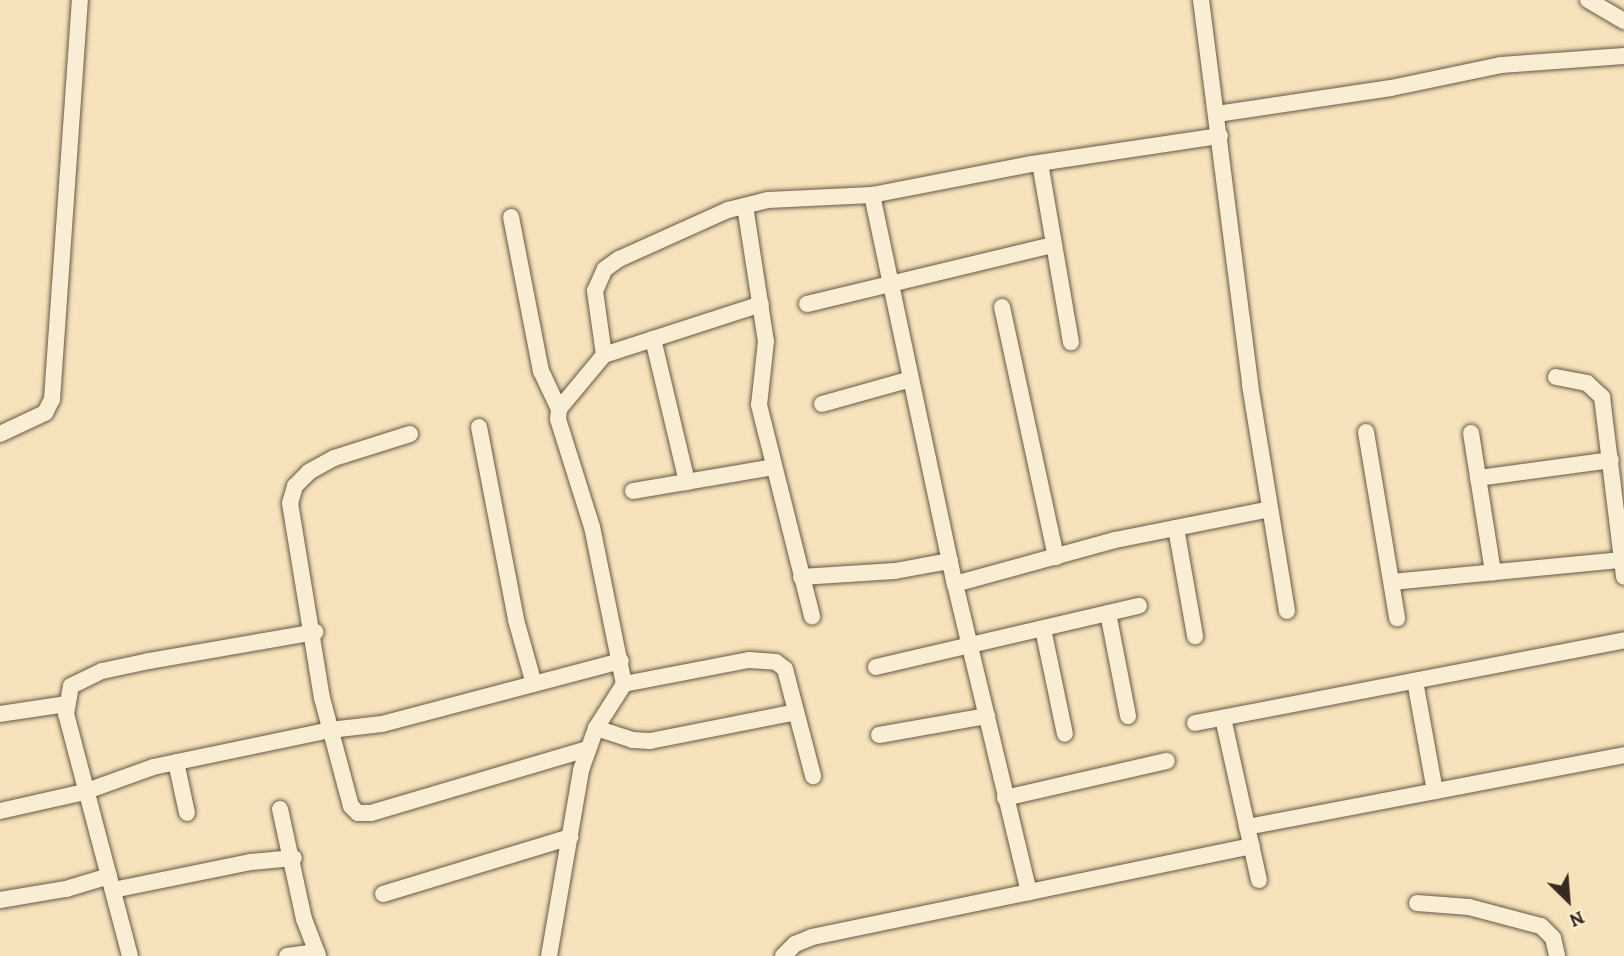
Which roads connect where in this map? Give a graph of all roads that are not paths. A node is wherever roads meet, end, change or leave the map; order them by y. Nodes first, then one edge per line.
1 (80, 0) edge
2 (1201, 0) edge
3 (1588, 0) edge
4 (1624, 21) edge
5 (1624, 56) edge
6 (1217, 114) junction
7 (1220, 136) junction
8 (1041, 163) junction
9 (872, 195) junction
10 (745, 206) junction
11 (511, 218) dead end
12 (1052, 245) junction
13 (891, 285) junction
14 (761, 304) junction
15 (807, 304) dead end
16 (1002, 307) dead end
17 (653, 339) junction
18 (1071, 342) dead end
19 (604, 355) junction
20 (1556, 377) dead end
21 (911, 379) junction
22 (822, 404) dead end
23 (559, 409) junction
24 (479, 427) dead end
25 (1366, 432) dead end
26 (1471, 433) dead end
27 (0, 434) edge
28 (410, 434) dead end
29 (1611, 460) junction
30 (774, 467) junction
31 (1478, 478) junction
32 (687, 482) junction
33 (632, 491) dead end
34 (1270, 509) junction
35 (1176, 528) junction
36 (1056, 557) junction
37 (1622, 560) junction
38 (950, 561) junction
39 (1493, 572) junction
40 (801, 577) junction
41 (1624, 577) edge
42 (1392, 582) junction
43 (955, 584) junction
44 (1139, 606) dead end
45 (1287, 611) dead end
46 (1108, 613) junction
47 (812, 616) dead end
48 (1397, 618) dead end
49 (1043, 629) junction
50 (315, 632) junction
51 (1195, 636) dead end
52 (1624, 640) edge
53 (970, 646) junction
54 (621, 662) junction
55 (876, 667) dead end
56 (1415, 681) junction
57 (534, 684) junction
58 (624, 684) junction
59 (67, 704) junction
60 (796, 712) junction
61 (0, 714) edge
62 (987, 716) junction
63 (1128, 716) dead end
64 (1223, 718) junction
65 (1195, 723) dead end
66 (596, 728) junction
67 (330, 730) junction
68 (1065, 734) dead end
69 (880, 735) dead end
70 (587, 749) junction
71 (1624, 755) edge
72 (1167, 761) dead end
73 (176, 762) junction
74 (813, 776) dead end
75 (1435, 791) junction
76 (84, 792) junction
77 (1005, 798) junction
78 (280, 809) dead end
79 (0, 811) edge
80 (187, 813) dead end
81 (1247, 827) junction
82 (571, 837) junction
83 (1252, 846) junction
84 (294, 858) junction
85 (1259, 880) dead end
86 (111, 883) junction
87 (1030, 892) junction
88 (383, 894) dead end
89 (0, 900) edge
90 (1417, 903) dead end
91 (124, 954) edge
92 (317, 954) edge
93 (287, 956) edge
94 (549, 956) edge
95 (783, 956) edge
96 (1557, 956) edge

1 - 27 street
2 - 6 street
3 - 4 street
5 - 6 street
6 - 7 street
7 - 8 street
7 - 34 street
8 - 9 street
8 - 12 street
9 - 10 street
9 - 13 street
10 - 14 street
10 - 19 street
11 - 23 street
12 - 13 street
12 - 18 street
13 - 15 street
13 - 21 street
14 - 17 street
14 - 30 street
16 - 36 street
17 - 19 street
17 - 32 street
19 - 23 street
20 - 29 street
21 - 22 street
21 - 38 street
23 - 54 street
24 - 57 street
25 - 42 street
26 - 31 street
28 - 50 street
29 - 31 street
29 - 37 street
30 - 32 street
30 - 40 street
31 - 39 street
32 - 33 street
34 - 35 street
34 - 45 street
35 - 36 street
35 - 51 street
36 - 43 street
37 - 39 street
37 - 41 street
38 - 40 street
38 - 43 street
39 - 42 street
40 - 47 street
42 - 48 street
43 - 53 street
44 - 46 street
46 - 49 street
46 - 63 street
49 - 53 street
49 - 68 street
50 - 59 street
50 - 67 street
52 - 56 street
53 - 55 street
53 - 62 street
54 - 57 street
54 - 58 street
56 - 64 street
56 - 75 street
57 - 67 street
58 - 60 street
58 - 66 street
59 - 61 street
59 - 76 street
60 - 66 street
60 - 74 street
62 - 69 street
62 - 77 street
64 - 65 street
64 - 81 street
66 - 70 street
67 - 70 street
67 - 73 street
70 - 82 street
71 - 75 street
72 - 77 street
73 - 76 street
73 - 80 street
75 - 81 street
76 - 79 street
76 - 86 street
77 - 87 street
78 - 84 street
81 - 83 street
82 - 88 street
82 - 94 street
83 - 85 street
83 - 87 street
84 - 86 street
84 - 92 street
86 - 89 street
86 - 91 street
87 - 95 street
90 - 96 street
92 - 93 street

